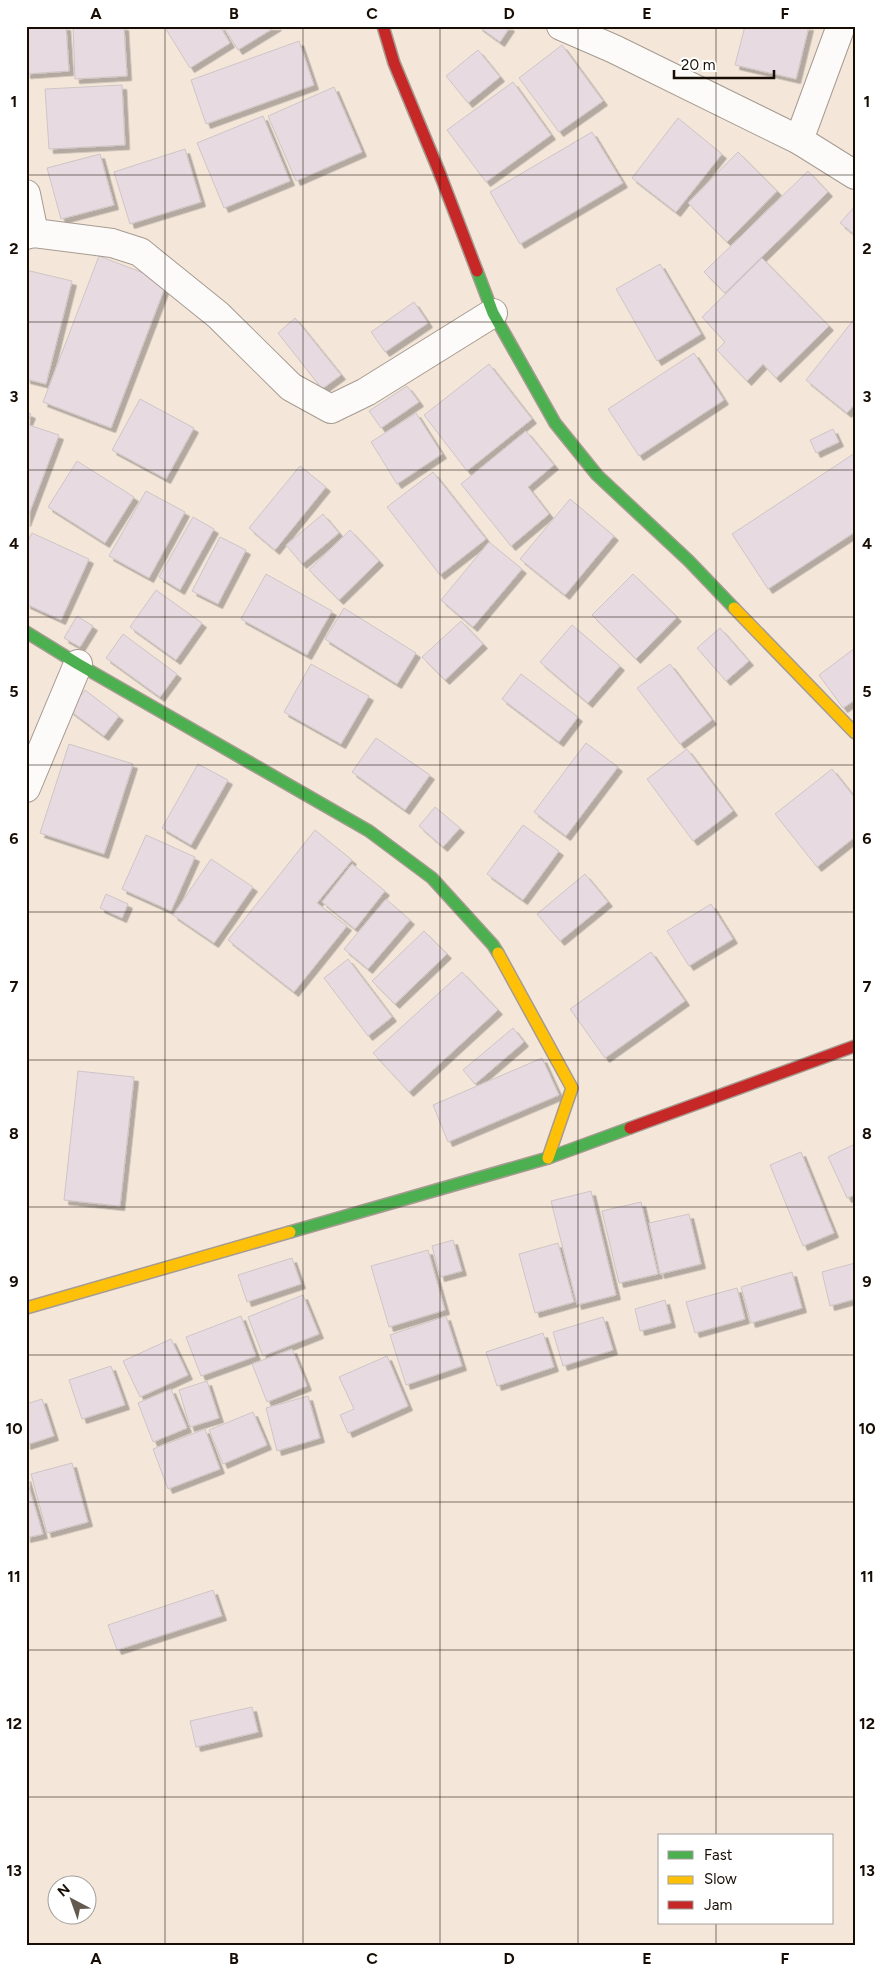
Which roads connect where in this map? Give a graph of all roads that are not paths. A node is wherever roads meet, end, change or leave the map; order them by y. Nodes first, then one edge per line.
1 (383, 26) edge
2 (561, 26) edge
3 (841, 26) edge
4 (799, 140) junction
5 (855, 175) edge
6 (26, 194) edge
7 (30, 234) edge
8 (493, 313) junction
9 (26, 632) edge
10 (78, 664) junction
11 (855, 733) edge
12 (26, 788) edge
13 (855, 1046) edge
14 (548, 1158) junction
15 (26, 1308) edge

1 - 8 street
2 - 4 street
3 - 4 street
4 - 5 street
6 - 7 street
7 - 8 street
8 - 11 street
9 - 10 street
10 - 12 street
10 - 14 street
13 - 14 street
14 - 15 street

